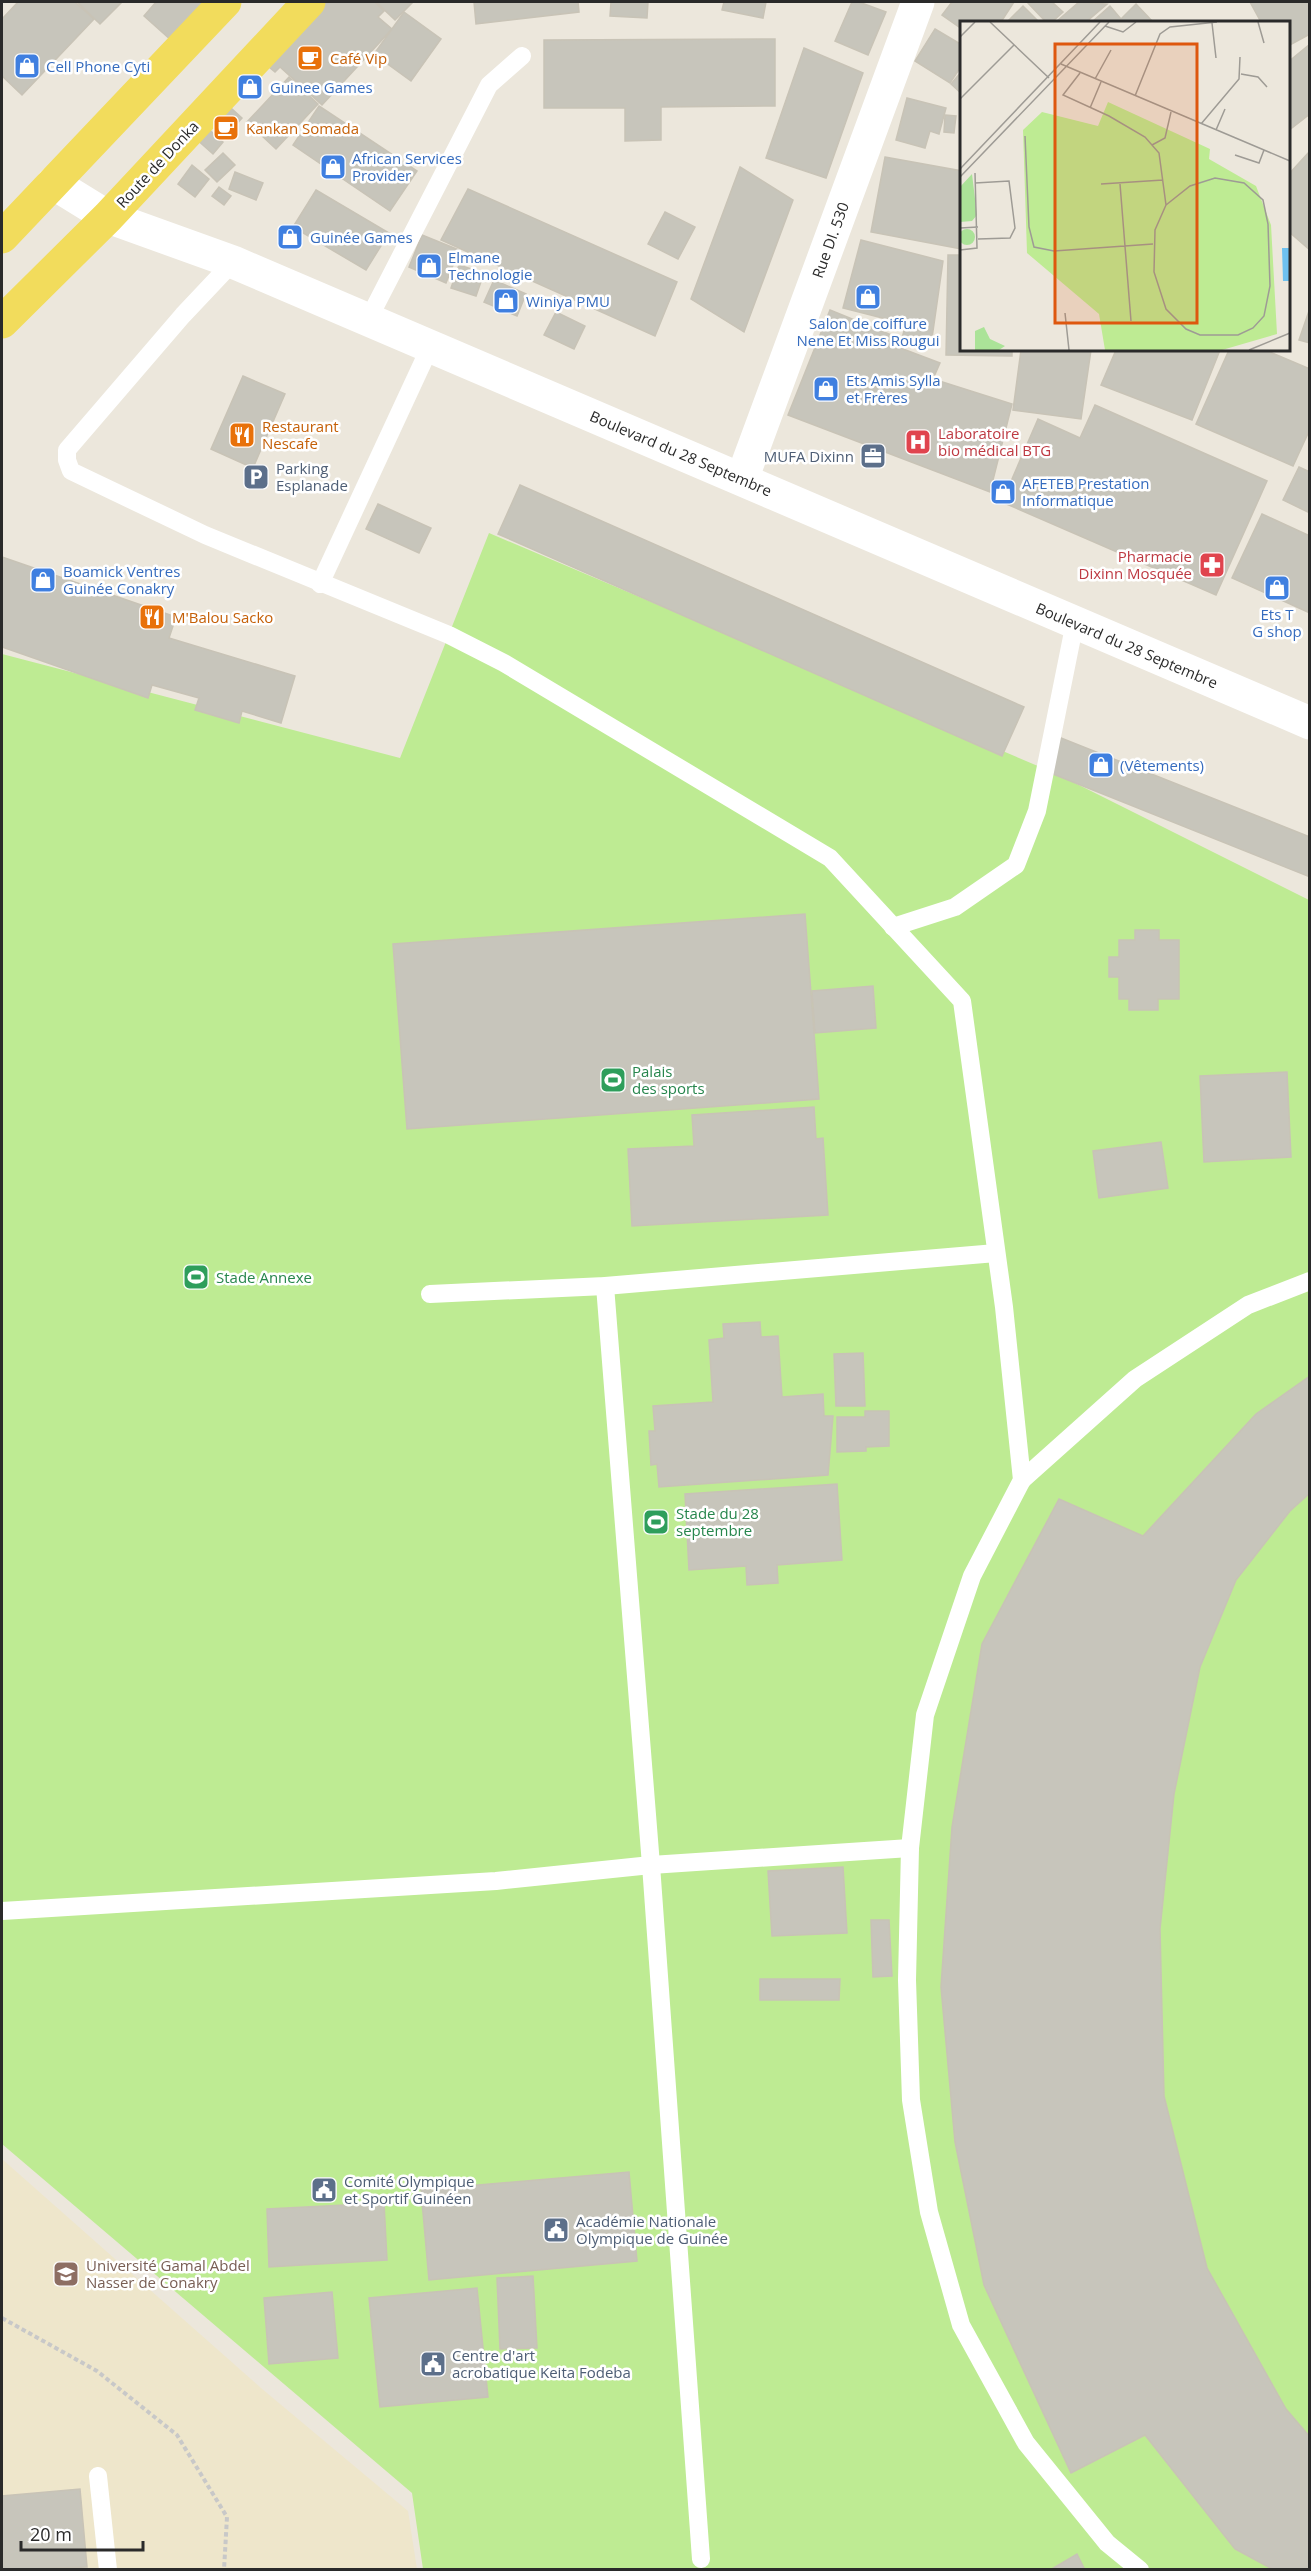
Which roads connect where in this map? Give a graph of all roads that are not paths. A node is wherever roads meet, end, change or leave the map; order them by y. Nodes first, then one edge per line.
1 (225, 2) edge
2 (309, 2) edge
3 (918, 2) edge
4 (522, 56) dead end
5 (53, 183) junction
6 (108, 217) junction
7 (2, 237) edge
8 (233, 262) junction
9 (368, 320) junction
10 (2, 322) edge
11 (430, 347) junction
12 (742, 479) junction
13 (320, 584) junction
14 (1075, 622) junction
15 (1310, 723) edge
16 (893, 927) junction
17 (996, 1253) junction
18 (1310, 1281) edge
19 (605, 1286) junction
20 (430, 1294) dead end
21 (1022, 1480) junction
22 (910, 1848) junction
23 (651, 1865) junction
24 (2, 1911) edge
25 (98, 2476) dead end
26 (701, 2559) dead end
27 (108, 2570) edge
28 (1140, 2570) edge

1 - 5 main road
2 - 6 main road, Route de Donka
3 - 12 main road, Rue DI. 530
4 - 9 lane
5 - 6 main road, Boulevard du 28 Septembre
5 - 7 main road
6 - 8 main road, Boulevard du 28 Septembre
6 - 10 main road, Route de Donka
8 - 9 main road, Boulevard du 28 Septembre
8 - 13 lane
9 - 11 main road, Boulevard du 28 Septembre
11 - 12 main road, Boulevard du 28 Septembre
11 - 13 lane
12 - 14 main road, Boulevard du 28 Septembre
13 - 16 lane
14 - 15 main road, Boulevard du 28 Septembre
14 - 16 lane
16 - 17 lane
17 - 19 lane
17 - 21 lane
18 - 21 lane
19 - 20 lane
19 - 23 lane
21 - 22 lane
22 - 23 lane
22 - 28 lane
23 - 24 lane
23 - 26 lane
25 - 27 lane

